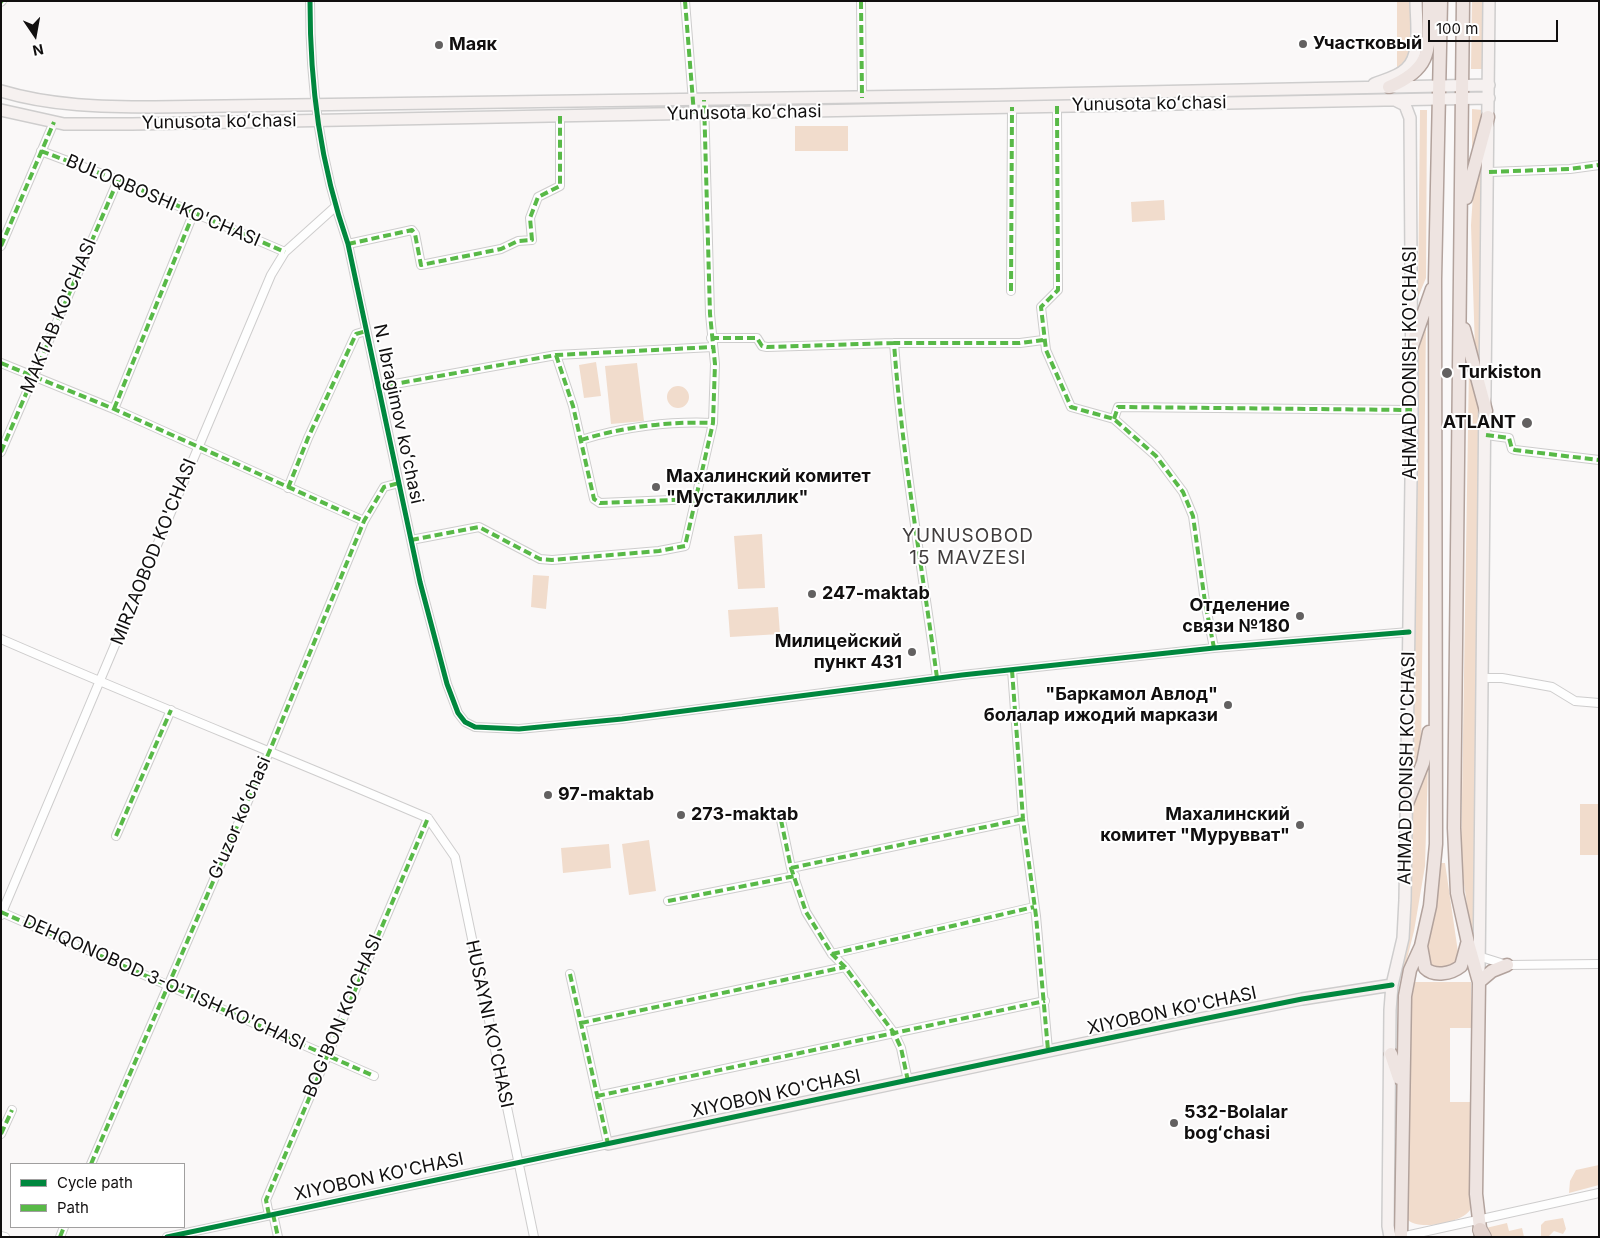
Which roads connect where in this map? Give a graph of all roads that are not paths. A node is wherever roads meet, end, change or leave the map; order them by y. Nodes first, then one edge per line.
1 (310, 1) edge
2 (685, 1) edge
3 (861, 1) edge
4 (1416, 1) edge
5 (1429, 1) edge
6 (1440, 1) edge
7 (1463, 1) edge
8 (1489, 1) edge
9 (1489, 84) junction
10 (1463, 85) junction
11 (1439, 86) junction
12 (1366, 87) junction
13 (1389, 87) junction
14 (1, 91) edge
15 (862, 98) junction
16 (1488, 98) junction
17 (1438, 99) junction
18 (1463, 99) junction
19 (699, 100) junction
20 (1389, 100) junction
21 (316, 105) junction
22 (1057, 106) junction
23 (1012, 107) junction
24 (1, 110) edge
25 (699, 114) junction
26 (560, 116) junction
27 (1488, 117) junction
28 (316, 120) junction
29 (54, 122) junction
30 (41, 151) junction
31 (1599, 165) edge
32 (1489, 172) junction
33 (118, 180) junction
34 (335, 206) junction
35 (194, 212) junction
36 (1461, 217) junction
37 (348, 244) junction
38 (1, 246) edge
39 (285, 252) junction
40 (1435, 279) junction
41 (1011, 291) dead end
42 (1460, 314) junction
43 (366, 331) junction
44 (711, 338) junction
45 (1043, 340) junction
46 (894, 343) junction
47 (1412, 346) junction
48 (713, 347) junction
49 (556, 355) junction
50 (1, 363) edge
51 (32, 377) junction
52 (378, 387) junction
53 (114, 410) junction
54 (1412, 410) junction
55 (1486, 411) junction
56 (1114, 419) junction
57 (714, 423) junction
58 (1486, 435) junction
59 (581, 440) junction
60 (197, 448) junction
61 (1, 452) edge
62 (1599, 460) edge
63 (399, 483) junction
64 (288, 488) junction
65 (695, 499) junction
66 (364, 521) junction
67 (411, 540) junction
68 (1409, 632) junction
69 (1, 639) edge
70 (1214, 648) junction
71 (1012, 670) junction
72 (937, 678) junction
73 (1484, 678) junction
74 (100, 682) junction
75 (1599, 703) edge
76 (1434, 705) junction
77 (171, 710) junction
78 (270, 750) junction
79 (1406, 806) junction
80 (428, 818) junction
81 (1023, 819) junction
82 (781, 820) dead end
83 (116, 836) dead end
84 (793, 872) junction
85 (668, 900) dead end
86 (1034, 906) junction
87 (2, 913) edge
88 (1421, 946) junction
89 (1473, 951) junction
90 (832, 954) junction
91 (1599, 964) edge
92 (1508, 965) junction
93 (845, 967) junction
94 (570, 974) dead end
95 (1479, 982) junction
96 (168, 984) junction
97 (1392, 985) junction
98 (1045, 1001) junction
99 (581, 1023) junction
100 (894, 1033) junction
101 (1048, 1050) junction
102 (327, 1054) junction
103 (1391, 1054) junction
104 (374, 1076) dead end
105 (908, 1080) junction
106 (1403, 1090) junction
107 (597, 1096) junction
108 (12, 1110) dead end
109 (1, 1134) edge
110 (608, 1144) junction
111 (518, 1162) junction
112 (91, 1163) edge
113 (1599, 1193) edge
114 (271, 1215) junction
115 (1481, 1231) edge
116 (166, 1237) edge
117 (278, 1237) edge
118 (534, 1237) edge
119 (1390, 1237) edge
120 (1401, 1237) edge

1 - 21 street, N. Ibragimov koʻchasi
2 - 19 street
3 - 15 street
4 - 12 street
5 - 13 main road
6 - 11 main road, AHMAD DONISH KO'CHASI
7 - 10 main road, AHMAD DONISH KO'CHASI
8 - 9 street, AHMAD DONISH KO'CHASI
9 - 10 street
9 - 16 street, AHMAD DONISH KO'CHASI
10 - 11 street
10 - 18 main road, AHMAD DONISH KO'CHASI
11 - 13 street
11 - 17 main road, AHMAD DONISH KO'CHASI
12 - 13 street, Yunusota koʻchasi
12 - 15 street, Yunusota koʻchasi
14 - 21 street, Yunusota koʻchasi
15 - 19 street, Yunusota koʻchasi
16 - 18 street, Yunusota koʻchasi
16 - 27 street, AHMAD DONISH KO'CHASI
17 - 18 street, Yunusota koʻchasi
17 - 20 street, Yunusota koʻchasi
17 - 40 main road, AHMAD DONISH KO'CHASI
18 - 36 main road, AHMAD DONISH KO'CHASI
19 - 21 street, Yunusota koʻchasi
19 - 25 street
20 - 22 street, Yunusota koʻchasi
20 - 47 street, AHMAD DONISH KO'CHASI
21 - 28 street, N. Ibragimov koʻchasi
22 - 23 street, Yunusota koʻchasi
22 - 45 street
23 - 25 street, Yunusota koʻchasi
23 - 41 street
24 - 29 street, Yunusota koʻchasi
25 - 26 street, Yunusota koʻchasi
25 - 44 street
26 - 28 street, Yunusota koʻchasi
26 - 37 street
27 - 32 street, AHMAD DONISH KO'CHASI
27 - 36 main road
28 - 29 street, Yunusota koʻchasi
28 - 34 street, N. Ibragimov koʻchasi
29 - 30 street
30 - 33 street, BULOQBOSHI KO'CHASI
30 - 38 street
31 - 32 street
32 - 55 street, AHMAD DONISH KO'CHASI
33 - 35 street, BULOQBOSHI KO'CHASI
33 - 51 street, MAKTAB KO'CHASI
34 - 37 street, N. Ibragimov koʻchasi
34 - 39 street, MIRZAOBOD KO'CHASI
35 - 39 street, BULOQBOSHI KO'CHASI
35 - 53 street
36 - 42 main road, AHMAD DONISH KO'CHASI
37 - 43 street, N. Ibragimov koʻchasi
39 - 60 street, MIRZAOBOD KO'CHASI
40 - 47 main road
40 - 76 main road, AHMAD DONISH KO'CHASI
42 - 55 main road
42 - 89 main road, AHMAD DONISH KO'CHASI
43 - 52 street, N. Ibragimov koʻchasi
43 - 64 street
44 - 46 street
44 - 48 street
45 - 46 street
45 - 56 street
46 - 72 street
47 - 54 street, AHMAD DONISH KO'CHASI
48 - 49 street
48 - 57 street
49 - 52 street
49 - 59 street
50 - 51 street
51 - 53 street
51 - 61 street, MAKTAB KO'CHASI
52 - 63 street, N. Ibragimov koʻchasi
53 - 60 street
54 - 56 street
54 - 68 street, AHMAD DONISH KO'CHASI
55 - 58 street, AHMAD DONISH KO'CHASI
56 - 70 street
57 - 59 street
57 - 65 street
58 - 62 street
58 - 73 street, AHMAD DONISH KO'CHASI
59 - 65 street
60 - 64 street
60 - 74 street, MIRZAOBOD KO'CHASI
63 - 66 street, Gʻuzor koʻchasi
63 - 67 street, N. Ibragimov koʻchasi
64 - 66 street
65 - 67 street
66 - 78 street, Gʻuzor koʻchasi
67 - 72 street, N. Ibragimov koʻchasi
68 - 70 street
68 - 79 street, AHMAD DONISH KO'CHASI
69 - 74 street
70 - 71 street
71 - 72 street
71 - 81 street
73 - 75 street
73 - 89 street, AHMAD DONISH KO'CHASI
74 - 77 street
74 - 87 street, MIRZAOBOD KO'CHASI
76 - 79 main road
76 - 88 main road, AHMAD DONISH KO'CHASI
77 - 78 street
77 - 83 street
78 - 80 street
78 - 96 street, Gʻuzor koʻchasi
79 - 97 street, AHMAD DONISH KO'CHASI
80 - 102 street, BOG'BON KO'CHASI
80 - 111 street, HUSAYNI KO'CHASI
81 - 84 street
81 - 86 street
82 - 84 street
84 - 85 street
84 - 90 street
86 - 90 street
86 - 98 street
87 - 96 street, DEHQONOBOD 3-O'TISH KO'CHASI
88 - 89 main road, AHMAD DONISH KO'CHASI
88 - 106 main road, AHMAD DONISH KO'CHASI
89 - 92 street
89 - 95 main road, AHMAD DONISH KO'CHASI
90 - 93 street
91 - 92 street
92 - 95 main road
93 - 99 street
93 - 100 street
94 - 99 street
95 - 115 main road, AHMAD DONISH KO'CHASI
96 - 102 street, DEHQONOBOD 3-O'TISH KO'CHASI
96 - 112 street, Gʻuzor koʻchasi
97 - 101 street, XIYOBON KO'CHASI
97 - 103 street, AHMAD DONISH KO'CHASI
98 - 100 street
98 - 101 street
99 - 107 street
100 - 105 street
100 - 107 street
101 - 105 street, XIYOBON KO'CHASI
102 - 104 street, DEHQONOBOD 3-O'TISH KO'CHASI
102 - 114 street, BOG'BON KO'CHASI
103 - 106 main road
103 - 119 street, AHMAD DONISH KO'CHASI
105 - 110 street, XIYOBON KO'CHASI
106 - 120 main road, AHMAD DONISH KO'CHASI
107 - 110 street
108 - 109 street
110 - 111 street, XIYOBON KO'CHASI
111 - 114 street, XIYOBON KO'CHASI
111 - 118 street, HUSAYNI KO'CHASI
113 - 115 street
114 - 116 street, XIYOBON KO'CHASI
114 - 117 street, BOG'BON KO'CHASI
115 - 120 street

